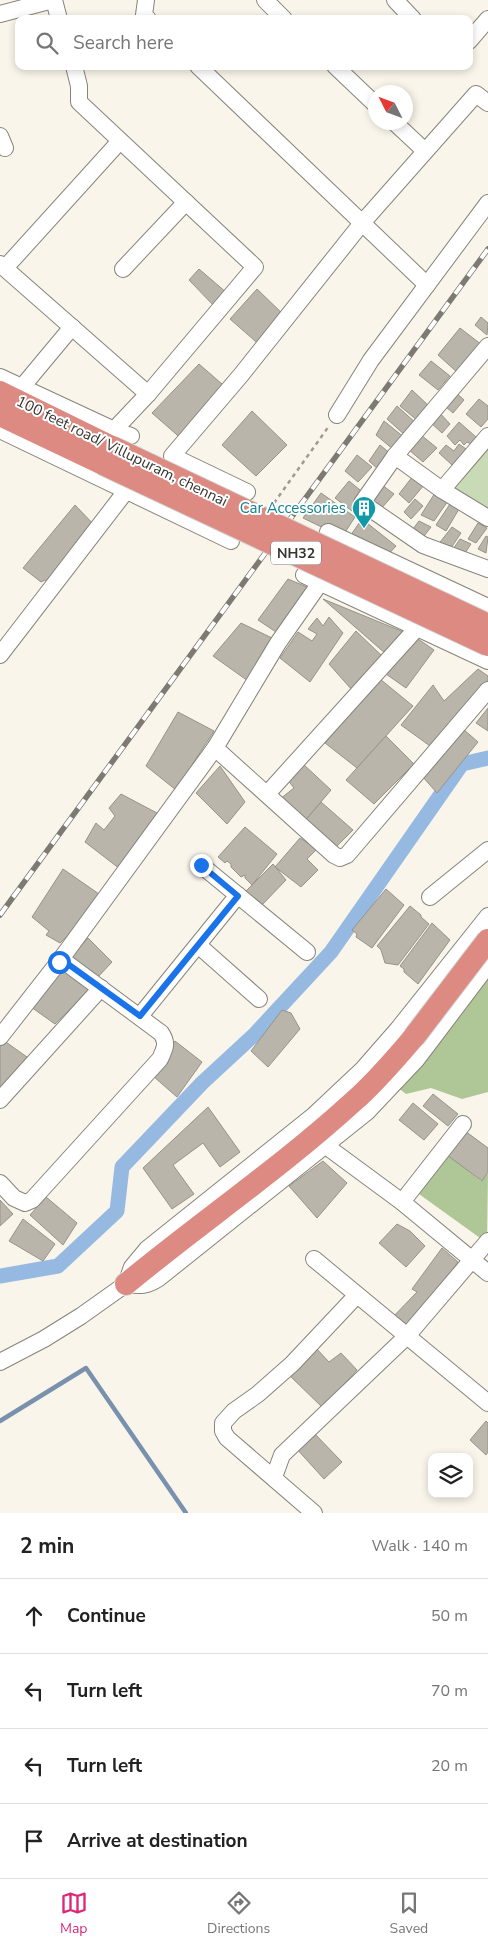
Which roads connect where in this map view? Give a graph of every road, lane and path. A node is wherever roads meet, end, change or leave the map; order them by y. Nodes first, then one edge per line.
1 (53, 0) edge
2 (146, 0) edge
3 (265, 0) edge
4 (396, 0) edge
5 (0, 14) edge
6 (58, 15) edge
7 (144, 15) edge
8 (280, 15) edge
9 (409, 15) edge
10 (488, 19) edge
11 (473, 36) edge
12 (75, 70) edge
13 (202, 70) edge
14 (339, 70) edge
15 (368, 97) edge
16 (488, 103) edge
17 (403, 130) edge
18 (120, 140) junction
19 (425, 151) junction
20 (186, 202) junction
21 (488, 203) edge
22 (362, 223) junction
23 (2, 266) edge
24 (123, 269) dead end
25 (427, 285) junction
26 (72, 328) junction
27 (488, 346) edge
28 (0, 377) edge
29 (22, 387) junction
30 (0, 392) edge
31 (148, 394) junction
32 (0, 415) edge
33 (337, 415) joint
34 (0, 430) edge
35 (488, 437) edge
36 (113, 452) junction
37 (395, 456) junction
38 (442, 490) junction
39 (126, 491) junction
40 (247, 492) joint
41 (488, 518) edge
42 (328, 532) dead end
43 (231, 541) dead end
44 (488, 569) edge
45 (304, 575) dead end
46 (320, 583) junction
47 (488, 607) edge
48 (488, 625) edge
49 (417, 628) junction
50 (488, 633) edge
51 (484, 653) edge
52 (0, 655) edge
53 (488, 690) edge
54 (215, 748) junction
55 (267, 794) junction
56 (488, 850) edge
57 (201, 865) dead end
58 (238, 896) junction
59 (430, 896) dead end
60 (488, 916) edge
61 (488, 940) edge
62 (198, 945) junction
63 (307, 952) dead end
64 (61, 959) junction
65 (488, 965) edge
66 (442, 975) junction
67 (101, 988) junction
68 (466, 994) junction
69 (259, 999) dead end
70 (140, 1016) junction
71 (0, 1037) edge
72 (0, 1100) edge
73 (463, 1124) dead end
74 (326, 1146) junction
75 (0, 1183) edge
76 (402, 1202) junction
77 (488, 1241) edge
78 (314, 1259) dead end
79 (472, 1261) junction
80 (488, 1273) edge
81 (126, 1284) junction
82 (357, 1295) junction
83 (407, 1336) junction
84 (0, 1362) edge
85 (488, 1403) edge
86 (274, 1477) junction
87 (314, 1513) edge

1 - 5 street
1 - 6 street
2 - 7 street
3 - 8 street
4 - 9 street
10 - 11 street
12 - 18 street
13 - 22 street
14 - 15 street
16 - 19 street
17 - 19 street
18 - 20 street
18 - 23 street
19 - 22 street
20 - 24 street
20 - 31 street
21 - 25 street
22 - 25 street
22 - 40 street
23 - 26 street
25 - 33 street
26 - 29 street
26 - 31 street
27 - 37 street
28 - 29 street
29 - 36 street
30 - 36 highway, 100 feet road/ Villupuram, chennai / NH32
31 - 36 street
32 - 36 highway, 100 feet road/ Villupuram, chennai / NH32
33 - 40 path
34 - 36 street
35 - 38 street
36 - 39 street
36 - 48 highway, 100 feet road/ Villupuram, chennai / NH32, bridge
36 - 51 highway, 100 feet road/ Villupuram, chennai / NH32, bridge
37 - 38 street
37 - 44 street
38 - 41 street
39 - 43 street
39 - 52 street
42 - 47 street
45 - 46 street
46 - 49 street
46 - 54 street
49 - 51 street
49 - 55 street
50 - 51 street
53 - 55 street
54 - 55 street
54 - 64 street
56 - 59 street
57 - 58 street
58 - 62 street
58 - 63 street
60 - 66 street
61 - 81 highway, bridge
62 - 69 street
62 - 70 street
64 - 67 street
64 - 71 street
65 - 68 street
66 - 68 street
66 - 81 street
67 - 70 street
67 - 72 street
68 - 74 street
70 - 75 street
73 - 76 street
74 - 76 street
74 - 81 street
76 - 79 street
77 - 79 street
78 - 82 street
79 - 80 street
79 - 83 street
81 - 84 street
82 - 83 street
82 - 86 street
83 - 85 street
83 - 86 street
86 - 87 street

